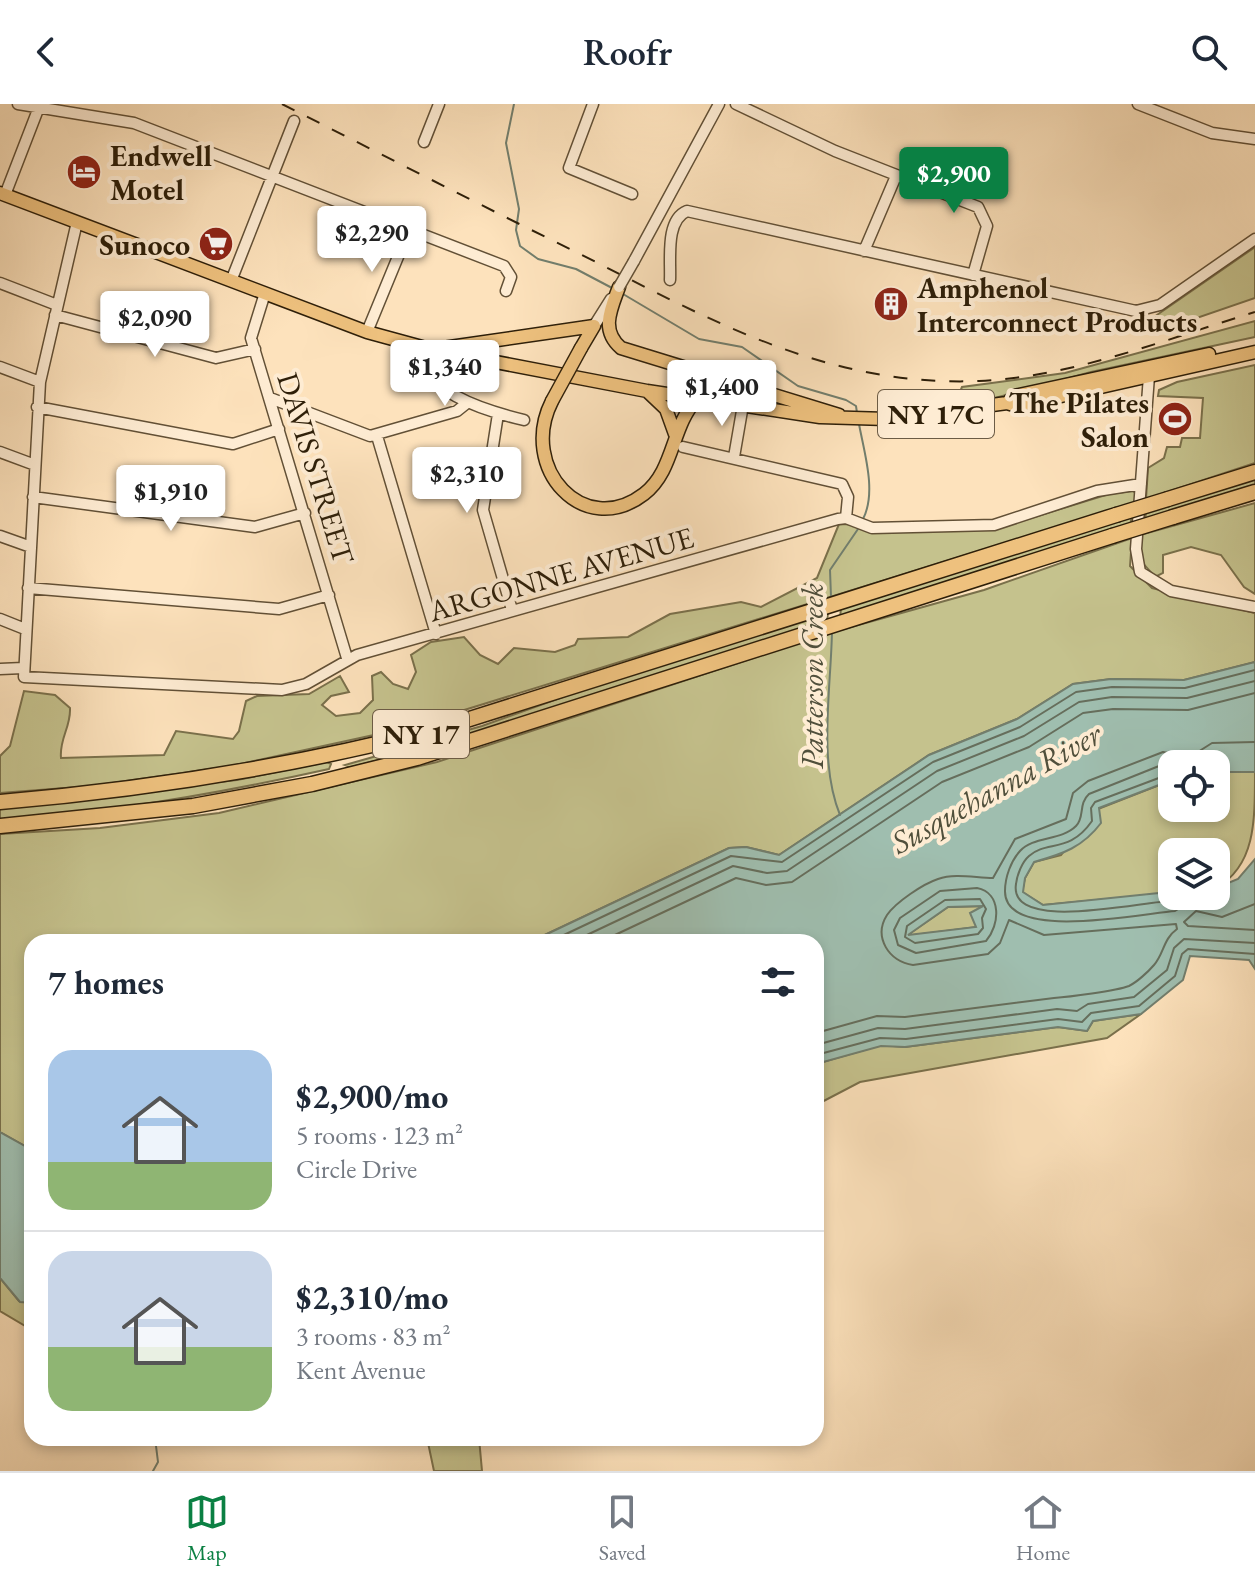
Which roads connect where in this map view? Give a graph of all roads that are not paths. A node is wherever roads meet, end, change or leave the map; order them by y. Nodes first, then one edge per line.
1 (18, 104) edge
2 (593, 104) edge
3 (719, 104) edge
4 (736, 104) edge
5 (1138, 104) edge
6 (436, 105) edge
7 (39, 107) junction
8 (294, 121) dead end
9 (1255, 139) edge
10 (424, 142) dead end
11 (272, 176) junction
12 (896, 176) junction
13 (2, 194) edge
14 (632, 194) dead end
15 (77, 222) junction
16 (409, 230) junction
17 (1255, 239) edge
18 (864, 251) junction
19 (973, 275) junction
20 (670, 280) dead end
21 (231, 281) junction
22 (0, 283) edge
23 (619, 287) joint
24 (506, 291) dead end
25 (265, 293) junction
26 (56, 310) junction
27 (608, 311) junction
28 (594, 326) junction
29 (367, 332) junction
30 (410, 344) junction
31 (1255, 344) edge
32 (255, 349) junction
33 (433, 350) junction
34 (1255, 352) edge
35 (0, 367) edge
36 (1149, 376) junction
37 (40, 382) junction
38 (647, 391) junction
39 (270, 398) junction
40 (697, 399) junction
41 (467, 403) junction
42 (1007, 403) junction
43 (743, 405) junction
44 (37, 407) junction
45 (498, 414) junction
46 (849, 419) junction
47 (524, 420) dead end
48 (279, 429) junction
49 (675, 434) junction
50 (377, 436) junction
51 (683, 447) dead end
52 (0, 452) edge
53 (734, 457) junction
54 (35, 465) junction
55 (1255, 472) edge
56 (1141, 484) junction
57 (1255, 492) edge
58 (33, 497) junction
59 (305, 513) junction
60 (846, 518) junction
61 (0, 536) edge
62 (31, 547) junction
63 (28, 588) junction
64 (329, 595) junction
65 (1255, 607) edge
66 (512, 610) junction
67 (0, 619) edge
68 (25, 629) junction
69 (436, 634) junction
70 (347, 658) junction
71 (23, 668) junction
72 (0, 669) edge
73 (0, 802) edge
74 (0, 826) edge

1 - 7 street
2 - 14 street
3 - 23 street, bridge
4 - 12 street
5 - 9 street
6 - 10 street
7 - 11 street
7 - 13 street
8 - 11 street
11 - 16 street
11 - 21 street
12 - 18 street
12 - 19 street
13 - 15 main road, NY 17C
15 - 21 main road, NY 17C
15 - 26 street
16 - 24 street
16 - 29 street
17 - 19 street
18 - 19 street
18 - 20 street
21 - 25 main road, NY 17C
22 - 26 street
23 - 27 main road
25 - 29 main road, NY 17C
25 - 32 street, DAVIS STREET
26 - 32 street
26 - 37 street
27 - 28 street
27 - 46 main road
28 - 33 main road
28 - 49 main road, bridge
29 - 30 main road, NY 17C
30 - 33 main road, NY 17C
30 - 41 street
31 - 42 main road, NY 17C
32 - 39 street, DAVIS STREET
33 - 38 main road, NY 17C
34 - 36 main road, NY 17C
35 - 37 street
36 - 42 main road, NY 17C
36 - 56 street
37 - 44 street
38 - 40 main road, NY 17C
38 - 49 main road
39 - 48 street, DAVIS STREET
39 - 50 street
40 - 43 main road, NY 17C
40 - 49 main road
41 - 45 street
41 - 50 street
42 - 46 main road, NY 17C
43 - 46 main road, NY 17C
43 - 53 street
44 - 48 street
44 - 54 street
45 - 47 street
45 - 66 street
48 - 59 street, DAVIS STREET
50 - 69 street
51 - 53 street
52 - 54 street
53 - 60 street
54 - 58 street
55 - 73 highway, NY 17, bridge
56 - 60 street, ARGONNE AVENUE
56 - 65 street
57 - 74 highway, NY 17, bridge
58 - 59 street
58 - 62 street
59 - 64 street, DAVIS STREET
60 - 66 street, ARGONNE AVENUE
61 - 62 street
62 - 63 street
63 - 64 street
63 - 68 street
64 - 70 street, DAVIS STREET
66 - 69 street, ARGONNE AVENUE
67 - 68 street
68 - 71 street
69 - 70 street, ARGONNE AVENUE
70 - 71 street, ARGONNE AVENUE
71 - 72 street, ARGONNE AVENUE

